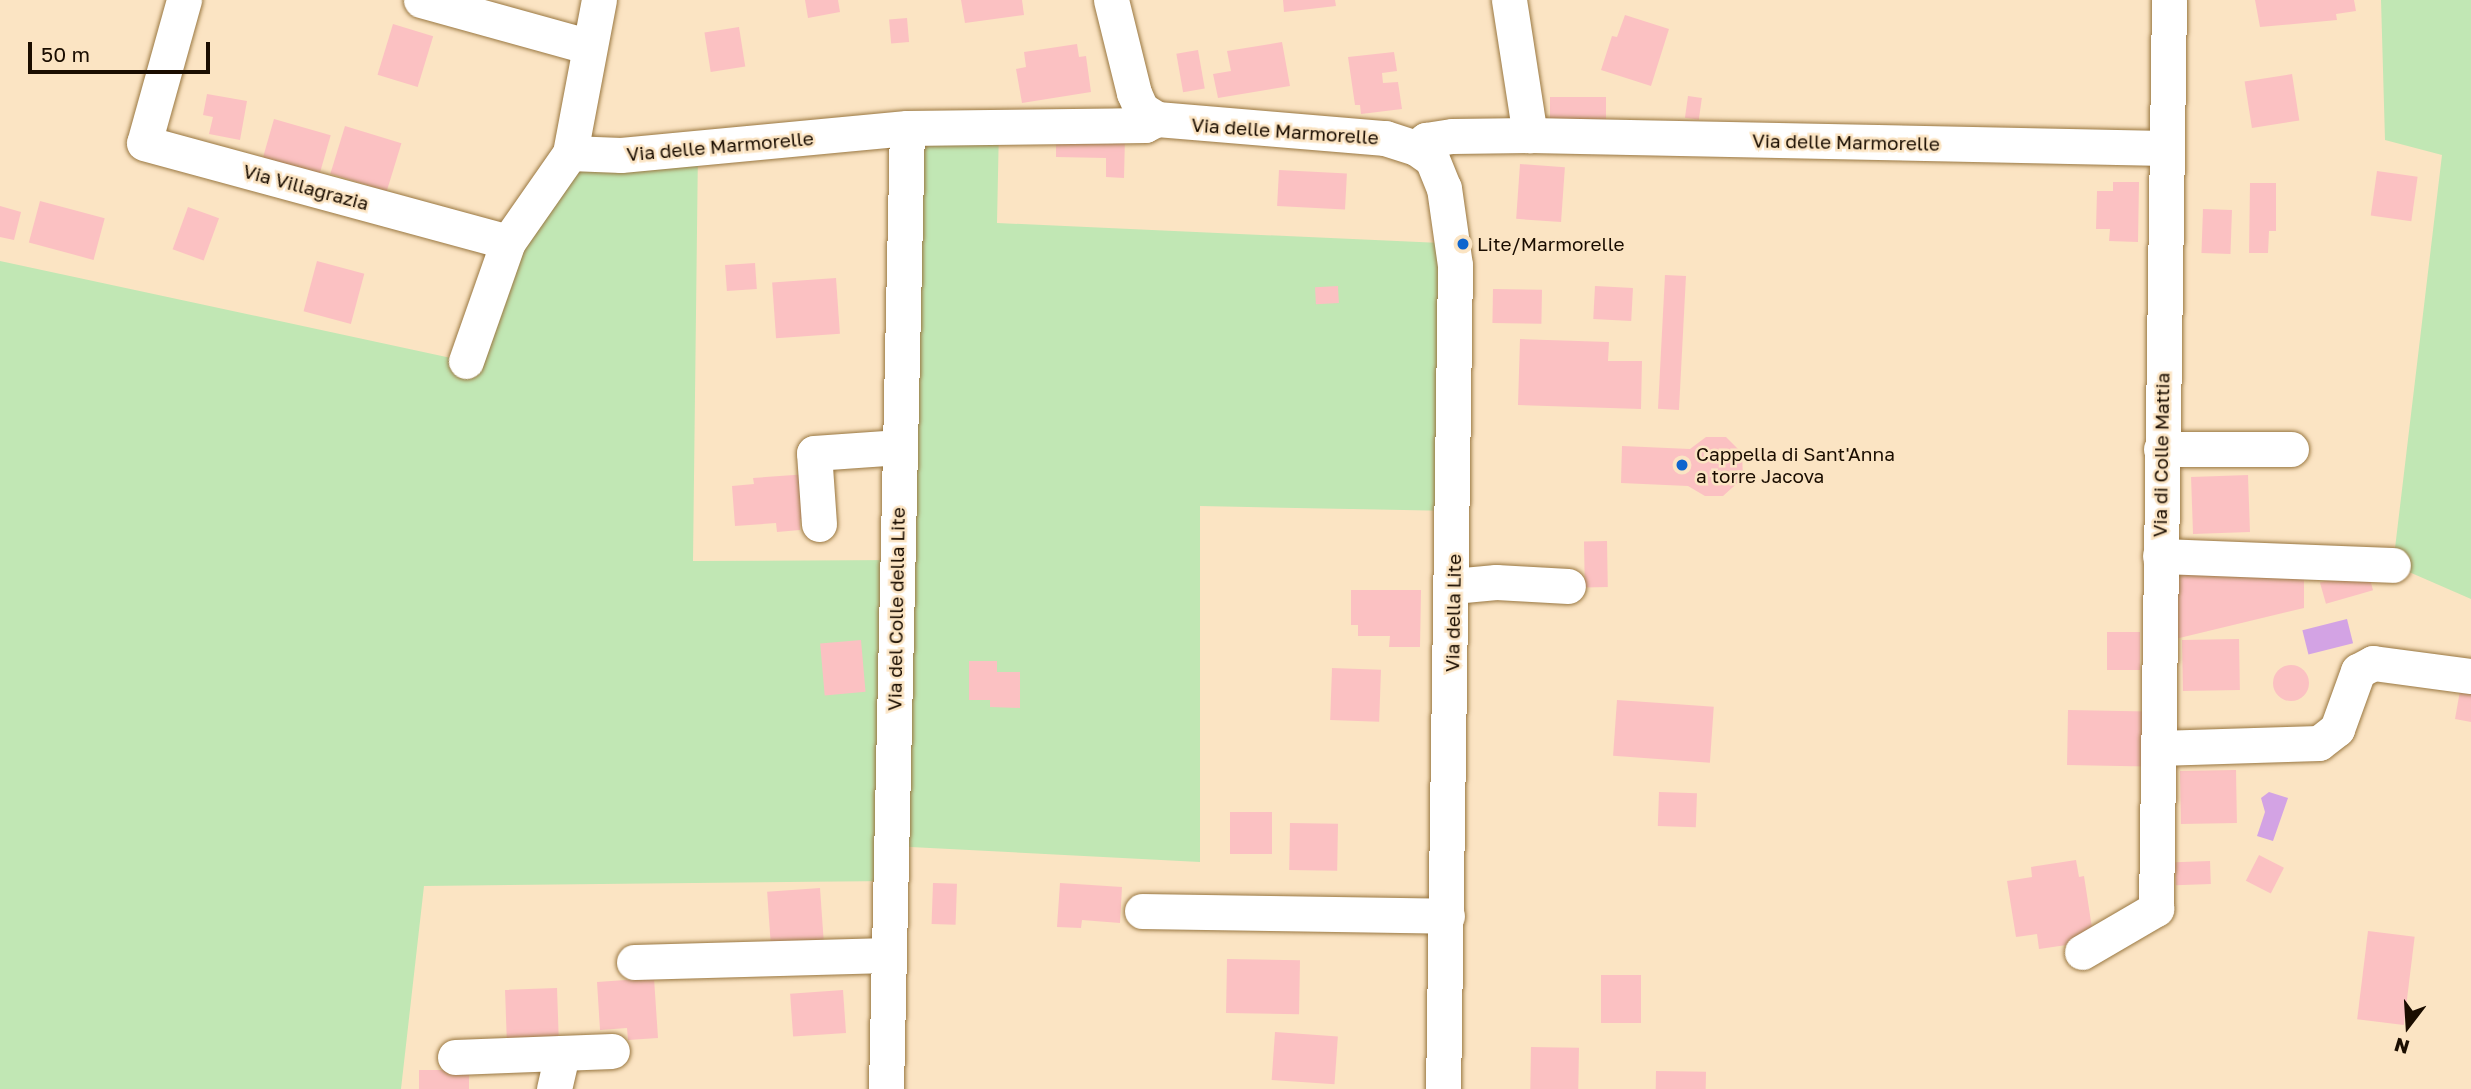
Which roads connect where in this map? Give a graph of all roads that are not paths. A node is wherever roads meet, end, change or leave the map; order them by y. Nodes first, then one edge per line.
1 (184, 0) edge
2 (421, 0) edge
3 (599, 0) edge
4 (1111, 0) edge
5 (1509, 0) edge
6 (2169, 0) edge
7 (587, 46) junction
8 (1157, 120) junction
9 (907, 128) junction
10 (1530, 135) junction
11 (1416, 148) junction
12 (2165, 148) junction
13 (570, 153) junction
14 (508, 242) junction
15 (466, 361) dead end
16 (900, 447) junction
17 (2161, 449) junction
18 (2291, 449) dead end
19 (820, 524) dead end
20 (2160, 556) junction
21 (2393, 565) dead end
22 (1453, 586) junction
23 (1568, 586) dead end
24 (2471, 676) edge
25 (2158, 748) junction
26 (1142, 911) dead end
27 (1447, 916) junction
28 (2082, 952) dead end
29 (888, 955) junction
30 (634, 962) dead end
31 (612, 1051) dead end
32 (562, 1053) junction
33 (455, 1057) dead end
34 (554, 1089) edge
35 (886, 1089) edge
36 (1443, 1089) edge

1 - 14 street, Via Villagrazia
2 - 7 street
3 - 7 street
4 - 8 street
5 - 10 street
6 - 12 street, Via di Colle Mattia
7 - 13 street
8 - 9 street, Via delle Marmorelle
8 - 11 street, Via delle Marmorelle
9 - 13 street, Via delle Marmorelle
9 - 16 street, Via del Colle della Lite
10 - 11 street, Via delle Marmorelle
10 - 12 street, Via delle Marmorelle
11 - 22 street, Via della Lite
12 - 17 street, Via di Colle Mattia
13 - 14 street
14 - 15 street
16 - 19 street
16 - 29 street, Via del Colle della Lite
17 - 18 street
17 - 20 street, Via di Colle Mattia
20 - 21 street
20 - 25 street, Via di Colle Mattia
22 - 23 street
22 - 27 street, Via della Lite
24 - 25 street
25 - 28 street, Via di Colle Mattia
26 - 27 street
27 - 36 street, Via della Lite
29 - 30 street
29 - 35 street, Via del Colle della Lite
31 - 32 street
32 - 33 street
32 - 34 street

